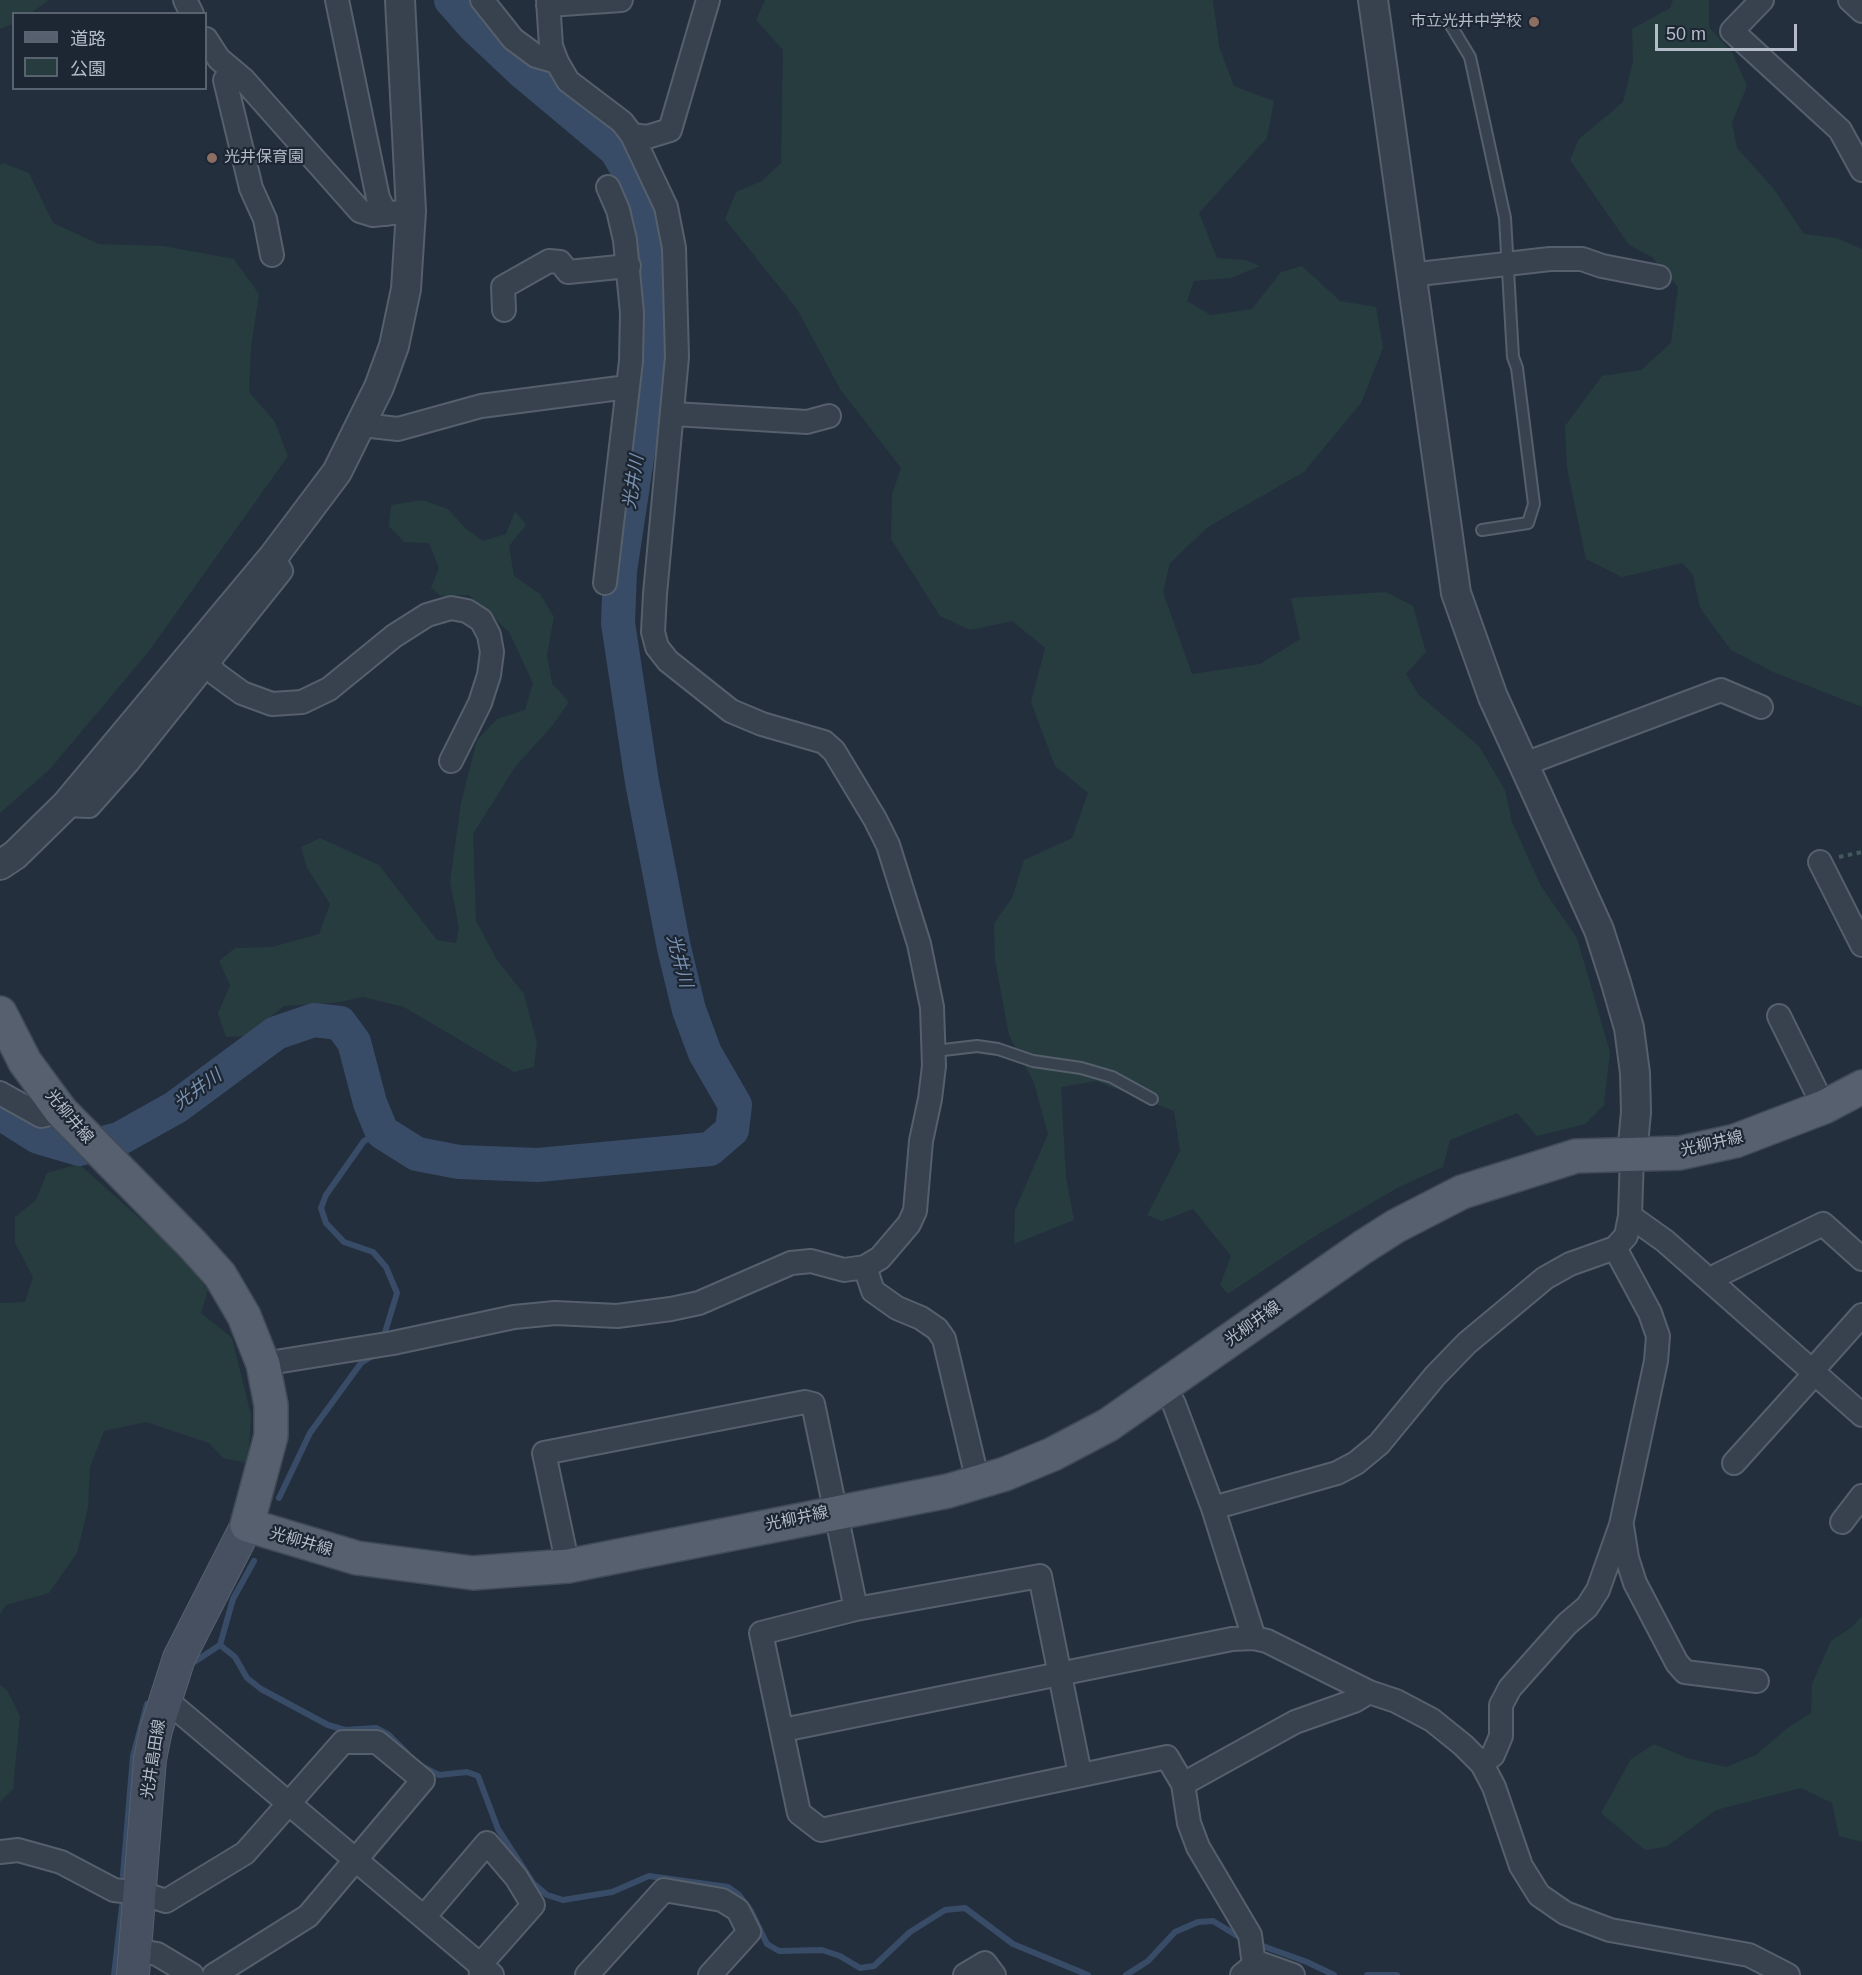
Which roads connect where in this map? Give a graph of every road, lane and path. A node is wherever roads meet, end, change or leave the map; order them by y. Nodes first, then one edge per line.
1 (337, 0) edge
2 (400, 0) edge
3 (482, 0) edge
4 (621, 0) edge
5 (708, 0) edge
6 (1373, 0) edge
7 (1762, 0) edge
8 (1850, 0) edge
9 (548, 3) edge
10 (1862, 11) edge
11 (1447, 19) dead end
12 (207, 41) edge
13 (556, 62) junction
14 (219, 65) edge
15 (632, 135) junction
16 (1862, 170) edge
17 (608, 187) dead end
18 (399, 213) junction
19 (272, 255) dead end
20 (1508, 265) junction
21 (629, 266) junction
22 (1410, 275) junction
23 (1659, 277) dead end
24 (504, 310) dead end
25 (627, 387) junction
26 (674, 414) junction
27 (829, 416) dead end
28 (362, 425) junction
29 (1482, 530) dead end
30 (273, 557) junction
31 (605, 583) dead end
32 (209, 665) junction
33 (1761, 707) dead end
34 (451, 761) dead end
35 (1522, 765) junction
36 (66, 805) junction
37 (1820, 862) dead end
38 (0, 865) edge
39 (1862, 945) edge
40 (0, 1013) edge
41 (1779, 1016) dead end
42 (934, 1051) junction
43 (1862, 1088) edge
44 (0, 1093) edge
45 (1152, 1099) dead end
46 (1824, 1107) junction
47 (61, 1111) junction
48 (1632, 1155) junction
49 (1630, 1216) junction
50 (1615, 1248) junction
51 (1862, 1259) edge
52 (865, 1267) junction
53 (1713, 1283) junction
54 (1862, 1315) edge
55 (263, 1364) junction
56 (1812, 1371) junction
57 (1165, 1388) junction
58 (1862, 1415) edge
59 (1734, 1463) dead end
60 (978, 1482) junction
61 (1862, 1496) edge
62 (1213, 1508) junction
63 (834, 1511) junction
64 (1842, 1522) dead end
65 (1621, 1525) junction
66 (247, 1526) junction
67 (568, 1566) junction
68 (856, 1609) junction
69 (1254, 1638) junction
70 (1061, 1672) junction
71 (1757, 1680) dead end
72 (1369, 1692) junction
73 (165, 1699) junction
74 (783, 1730) junction
75 (1482, 1764) junction
76 (1080, 1774) junction
77 (1183, 1784) junction
78 (290, 1803) junction
79 (0, 1852) edge
80 (356, 1859) junction
81 (141, 1893) junction
82 (424, 1917) junction
83 (1249, 1956) edge
84 (134, 1963) edge
85 (484, 1972) edge
86 (192, 1975) edge
87 (214, 1975) edge
88 (587, 1975) edge
89 (710, 1975) edge
90 (966, 1975) edge
91 (994, 1975) edge
92 (1293, 1975) edge
93 (1788, 1975) edge

1 - 18 street
2 - 18 street
3 - 13 street
4 - 9 street
5 - 15 street
6 - 22 street
7 - 16 street
8 - 10 street
9 - 13 street
11 - 20 lane
12 - 14 street
13 - 15 street
14 - 18 street
14 - 19 street
15 - 26 street
17 - 21 street
18 - 28 street
20 - 22 street
20 - 23 street
20 - 29 lane
21 - 24 street
21 - 25 street
22 - 35 street
25 - 28 street
25 - 31 street
26 - 27 street
26 - 42 street
28 - 30 street
30 - 32 street
30 - 36 street
32 - 34 street
32 - 36 street
33 - 35 street
35 - 48 street
36 - 38 street
37 - 39 street
40 - 47 main road, 光柳井線
41 - 46 street
42 - 45 lane
42 - 52 street
43 - 46 main road, 光柳井線
44 - 47 street
46 - 48 main road, 光柳井線
47 - 55 main road, 光柳井線
48 - 49 street
48 - 57 main road, 光柳井線
49 - 50 street
49 - 53 street
50 - 62 street
50 - 65 street
51 - 53 street
52 - 55 street
52 - 60 street
53 - 56 street
54 - 56 street
55 - 66 main road, 光柳井線
56 - 58 street
56 - 59 street
57 - 60 main road, 光柳井線
57 - 62 street
60 - 63 main road, 光柳井線
61 - 64 street
62 - 69 street
63 - 67 main road, 光柳井線
63 - 67 street
63 - 68 street
65 - 71 street
65 - 75 street
66 - 67 main road, 光柳井線
66 - 73 main road, 光井島田線
68 - 70 street
68 - 74 street
69 - 70 street
69 - 72 street
70 - 74 street
70 - 76 street
72 - 75 street
72 - 77 street
73 - 78 street
73 - 81 main road, 光井島田線
74 - 76 street
75 - 93 street
76 - 77 street
77 - 83 street
78 - 80 street
78 - 80 street
78 - 81 street
79 - 81 street
80 - 82 street
80 - 87 street
81 - 84 main road, 光井島田線
82 - 85 street
82 - 85 street
83 - 92 street
84 - 86 street
88 - 89 street
90 - 91 street

